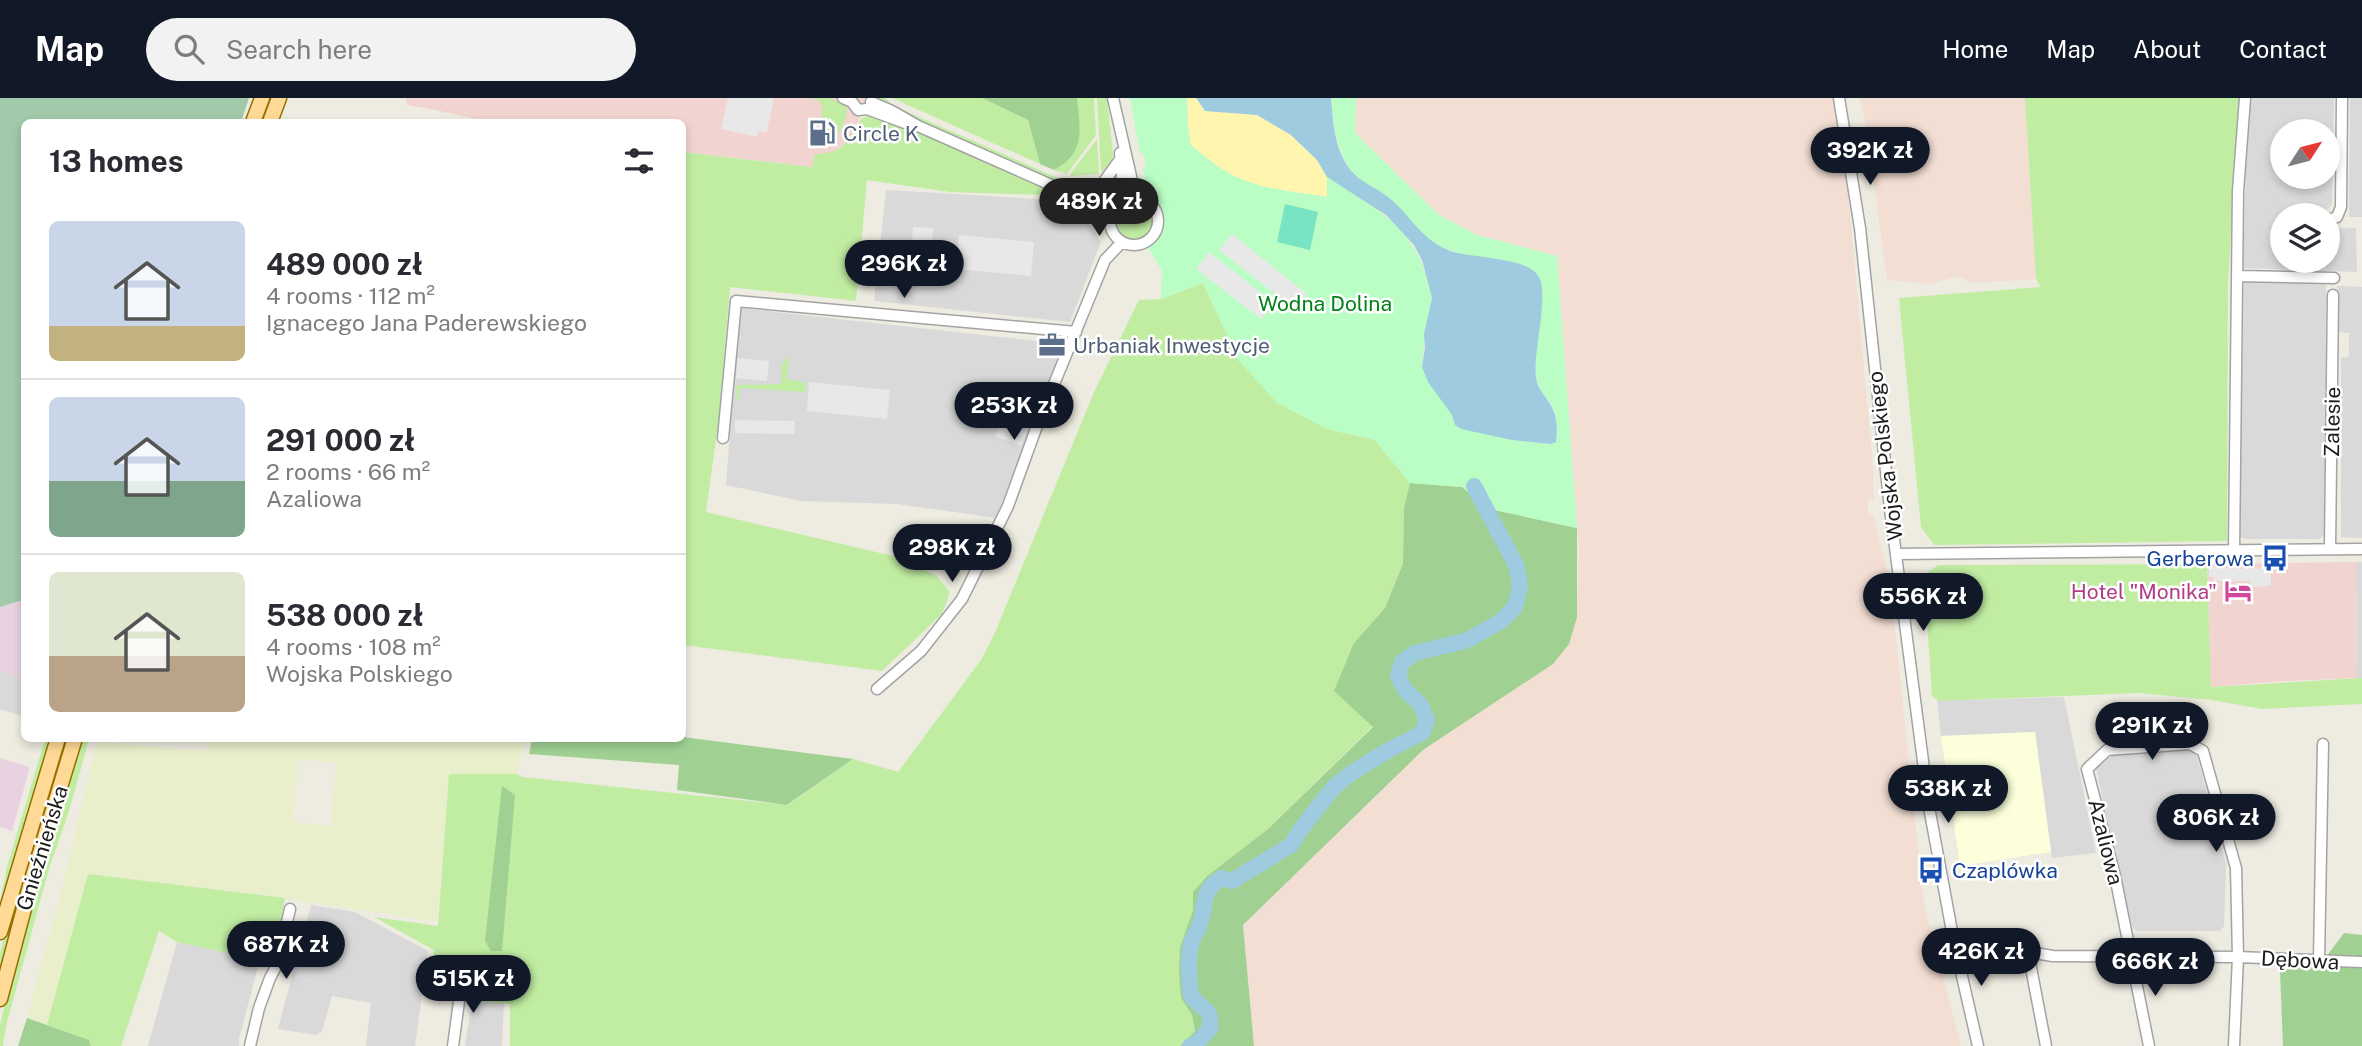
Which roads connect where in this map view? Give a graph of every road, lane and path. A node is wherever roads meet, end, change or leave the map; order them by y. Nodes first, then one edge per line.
1 (262, 98) edge
2 (279, 98) edge
3 (1839, 98) edge
4 (2245, 98) edge
5 (2342, 98) edge
6 (849, 99) edge
7 (870, 103) edge
8 (1114, 103) edge
9 (254, 119) edge
10 (271, 119) edge
11 (1121, 158) junction
12 (1067, 191) junction
13 (1081, 194) junction
14 (1136, 198) junction
15 (1117, 208) junction
16 (2340, 210) edge
17 (1122, 242) junction
18 (2238, 276) junction
19 (2334, 278) dead end
20 (2333, 295) dead end
21 (1076, 332) junction
22 (723, 438) dead end
23 (2362, 549) edge
24 (2330, 550) junction
25 (2234, 551) junction
26 (1897, 554) junction
27 (877, 690) dead end
28 (57, 742) edge
29 (74, 742) edge
30 (2323, 744) dead end
31 (290, 909) dead end
32 (0, 932) edge
33 (1953, 937) junction
34 (2028, 952) junction
35 (2131, 956) junction
36 (2238, 957) junction
37 (2319, 960) junction
38 (2362, 962) edge
39 (462, 979) dead end
40 (0, 999) edge
41 (250, 1046) edge
42 (453, 1046) edge
43 (1978, 1046) edge
44 (2046, 1046) edge
45 (2149, 1046) edge
46 (2234, 1046) edge

1 - 9 main road
2 - 10 main road
3 - 26 street, Wojska Polskiego
4 - 18 street
5 - 16 street
6 - 7 street
7 - 12 street
8 - 11 street
8 - 14 street
11 - 13 street
11 - 15 street
12 - 13 street
12 - 15 street
13 - 15 street
14 - 15 street
14 - 17 street
15 - 17 street
17 - 21 street
18 - 19 street
18 - 25 street
20 - 24 street, Zalesie
21 - 22 street
21 - 27 street
23 - 24 street
24 - 25 street
25 - 26 street
26 - 33 street, Wojska Polskiego
28 - 32 main road, Gnieźnieńska
29 - 40 main road, Gnieźnieńska
30 - 37 street
31 - 41 street
33 - 34 street, Dębowa
33 - 43 street, Wojska Polskiego
34 - 35 street, Dębowa
34 - 44 street
35 - 36 street, Dębowa
35 - 36 street, Azaliowa
35 - 45 street
36 - 37 street, Dębowa
36 - 46 street, Dębowa
37 - 38 street, Dębowa
39 - 42 street

